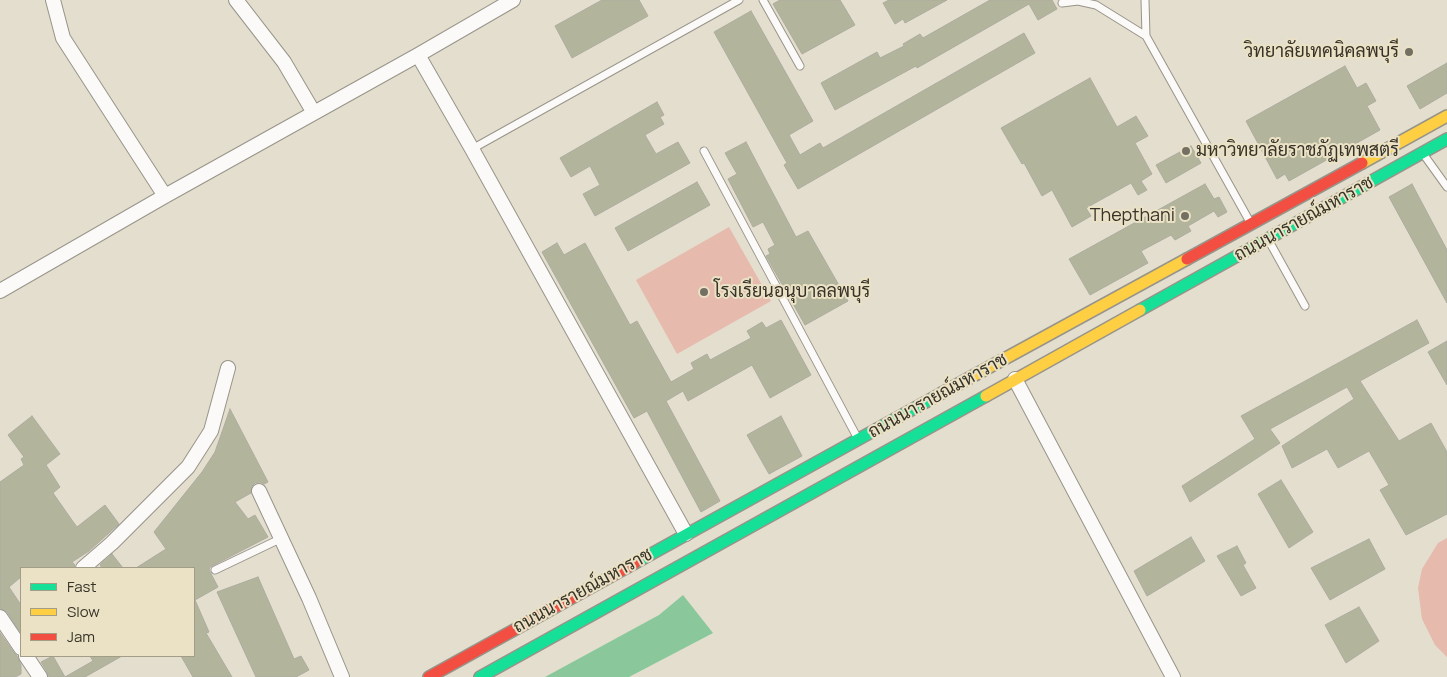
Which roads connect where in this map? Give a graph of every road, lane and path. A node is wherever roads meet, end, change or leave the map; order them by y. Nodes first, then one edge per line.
1 (53, 0) edge
2 (236, 0) edge
3 (513, 0) edge
4 (739, 0) edge
5 (763, 0) edge
6 (1145, 0) edge
7 (1063, 1) edge
8 (1146, 36) junction
9 (418, 55) junction
10 (800, 66) dead end
11 (314, 113) junction
12 (1447, 116) edge
13 (1447, 139) edge
14 (472, 149) junction
15 (704, 151) dead end
16 (1423, 153) junction
17 (1447, 187) edge
18 (165, 196) junction
19 (1251, 224) junction
20 (1268, 239) junction
21 (0, 291) edge
22 (1305, 306) dead end
23 (228, 368) dead end
24 (1015, 379) junction
25 (858, 440) junction
26 (259, 491) dead end
27 (686, 534) junction
28 (282, 538) junction
29 (84, 567) edge
30 (215, 570) dead end
31 (0, 617) edge
32 (16, 627) edge
33 (20, 644) edge
34 (27, 657) edge
35 (40, 677) edge
36 (342, 677) edge
37 (429, 677) edge
38 (480, 677) edge
39 (1174, 677) edge

1 - 18 street
2 - 11 street
3 - 9 street
4 - 14 lane
5 - 10 lane
6 - 8 lane
7 - 8 lane
8 - 19 lane
9 - 11 street
9 - 14 street
11 - 18 street
12 - 19 main road, ถนนนารายณ์มหาราช
13 - 16 main road, ถนนนารายณ์มหาราช
14 - 27 street
15 - 25 lane
16 - 17 lane
16 - 20 main road, ถนนนารายณ์มหาราช
18 - 21 street
19 - 25 main road, ถนนนารายณ์มหาราช
20 - 22 lane
20 - 24 main road, ถนนนารายณ์มหาราช
23 - 29 street
24 - 38 main road, ถนนนารายณ์มหาราช
24 - 39 street
25 - 27 main road, ถนนนารายณ์มหาราช
26 - 28 street
27 - 37 main road, ถนนนารายณ์มหาราช
28 - 30 lane
28 - 36 street
31 - 32 street
32 - 33 street
34 - 35 street

